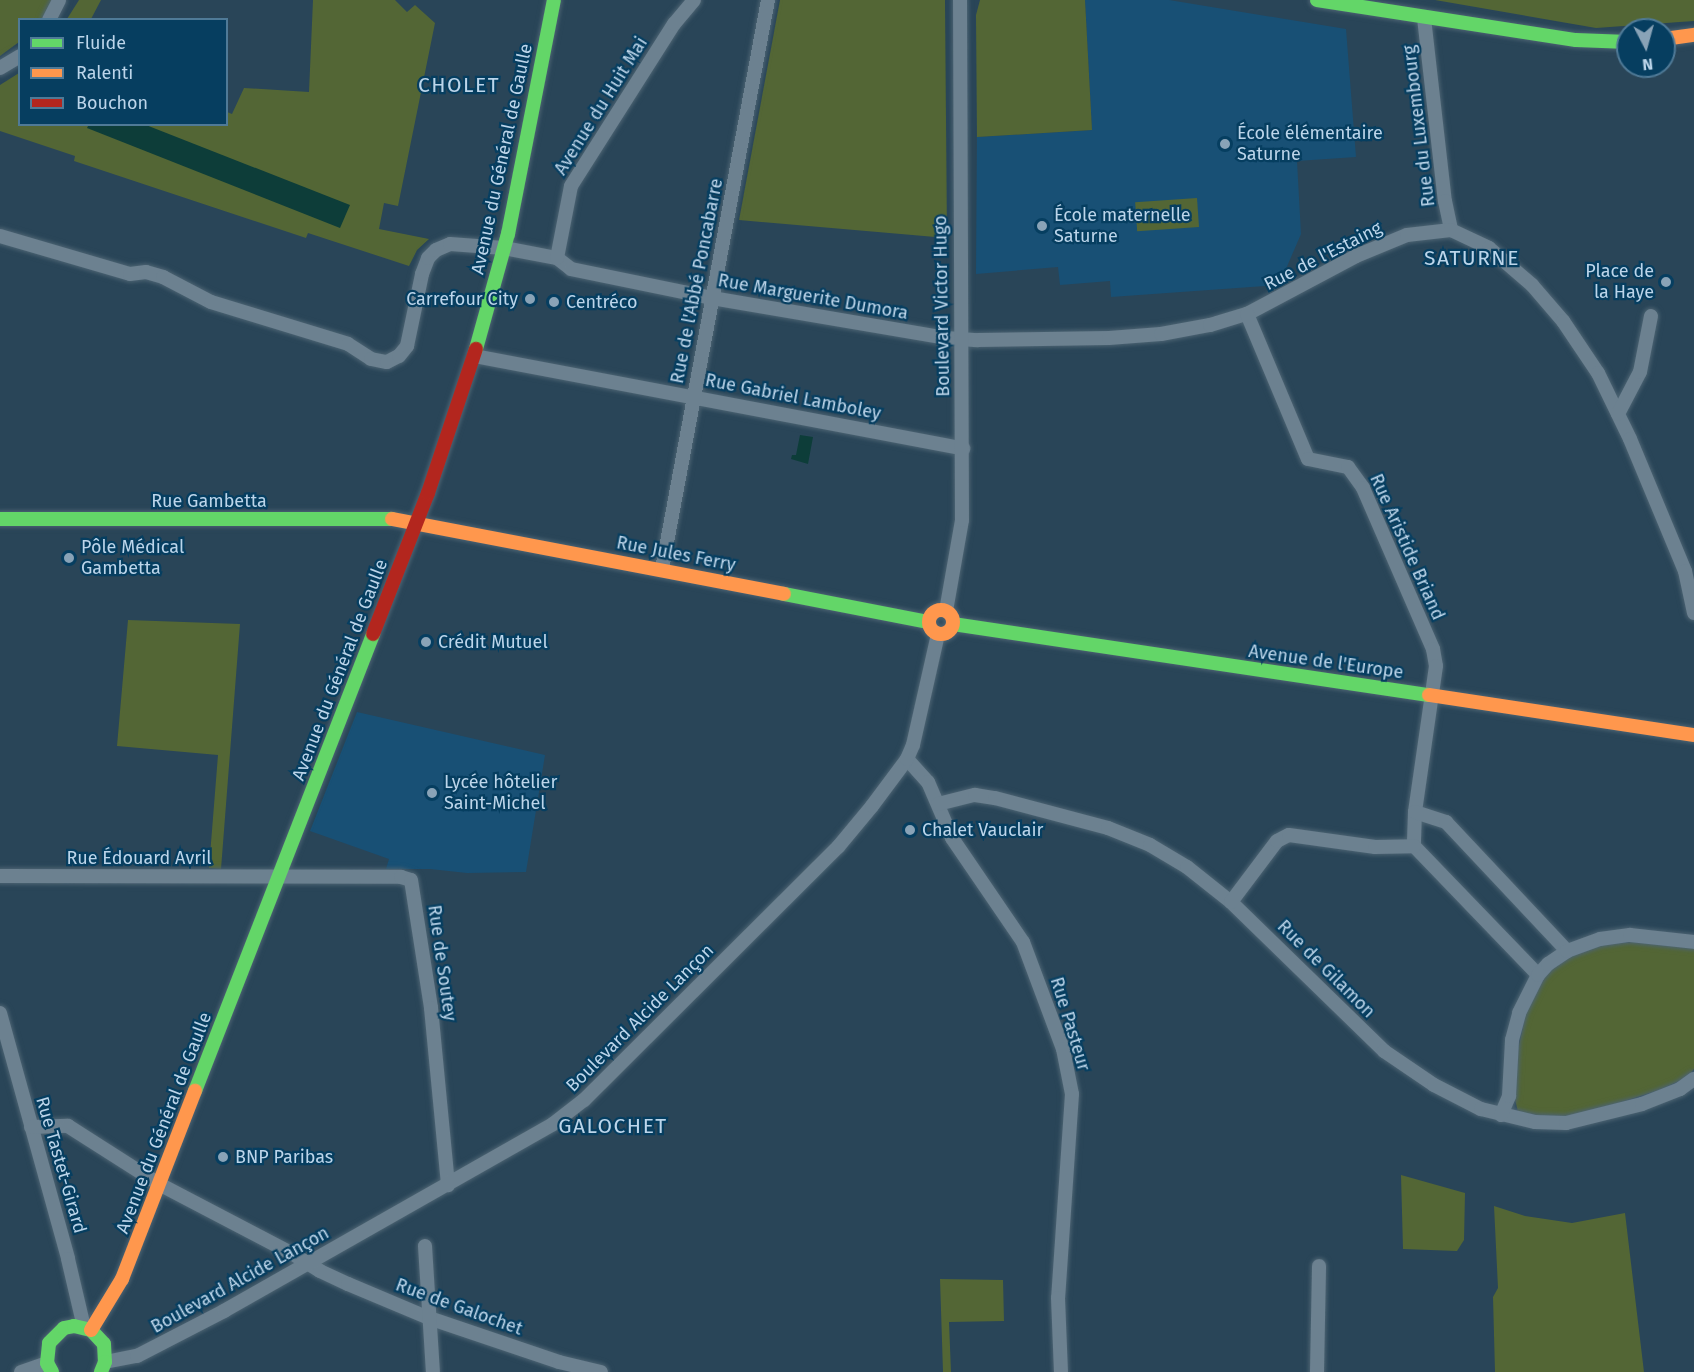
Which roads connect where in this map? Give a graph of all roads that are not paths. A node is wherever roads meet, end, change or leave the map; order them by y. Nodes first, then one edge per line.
1 (59, 0) edge
2 (554, 0) edge
3 (694, 0) edge
4 (768, 0) edge
5 (960, 0) edge
6 (1317, 0) edge
7 (50, 18) edge
8 (1424, 18) junction
9 (1694, 34) edge
10 (1676, 37) edge
11 (1616, 42) edge
12 (18, 57) edge
13 (0, 68) edge
14 (1451, 230) junction
15 (0, 236) edge
16 (504, 248) junction
17 (557, 258) junction
18 (712, 298) junction
19 (1247, 314) junction
20 (1651, 316) dead end
21 (962, 339) junction
22 (474, 356) junction
23 (694, 396) junction
24 (1618, 414) junction
25 (963, 448) junction
26 (0, 519) edge
27 (417, 522) junction
28 (662, 569) junction
29 (1689, 571) edge
30 (946, 611) junction
31 (1694, 613) edge
32 (928, 622) junction
33 (953, 624) junction
34 (938, 634) junction
35 (1433, 696) junction
36 (1694, 735) edge
37 (907, 759) junction
38 (938, 804) junction
39 (1415, 812) junction
40 (1414, 846) junction
41 (0, 876) edge
42 (279, 877) junction
43 (1231, 902) junction
44 (1694, 942) edge
45 (1567, 951) junction
46 (1538, 975) junction
47 (0, 1013) edge
48 (1694, 1079) edge
49 (1501, 1115) junction
50 (32, 1127) junction
51 (159, 1184) junction
52 (448, 1185) junction
53 (425, 1246) dead end
54 (309, 1264) junction
55 (1319, 1266) dead end
56 (429, 1318) junction
57 (88, 1329) junction
58 (103, 1367) edge
59 (50, 1368) edge
60 (21, 1372) edge
61 (433, 1372) edge
62 (601, 1372) edge
63 (1061, 1372) edge
64 (1317, 1372) edge

1 - 7 street
2 - 16 main road, Avenue du Général de Gaulle
3 - 17 street, Avenue du Huit Mai
4 - 18 street, Rue de l'Abbé Poncabarre
5 - 21 street, Boulevard Victor Hugo
6 - 8 main road
8 - 11 main road
8 - 14 street, Rue du Luxembourg
9 - 10 main road
12 - 13 street
14 - 19 street, Rue de l'Estaing
14 - 24 street
15 - 16 street
16 - 17 street
16 - 22 main road, Avenue du Général de Gaulle
17 - 18 street, Rue Marguerite Dumora
18 - 21 street, Rue Marguerite Dumora
18 - 23 street, Rue de l'Abbé Poncabarre
19 - 21 street, Rue de l'Estaing
19 - 35 street, Rue Aristide Briand
20 - 24 street
21 - 25 street, Boulevard Victor Hugo
22 - 23 street, Rue Gabriel Lamboley
22 - 27 main road, Avenue du Général de Gaulle
23 - 25 street, Rue Gabriel Lamboley
23 - 28 street, Rue de l'Abbé Poncabarre
24 - 29 street
25 - 30 street, Boulevard Victor Hugo
26 - 27 main road, Rue Gambetta
27 - 28 main road, Rue Jules Ferry
27 - 42 main road, Avenue du Général de Gaulle
28 - 32 main road, Rue Jules Ferry
29 - 31 street
30 - 32 main road
30 - 33 main road
32 - 34 main road
33 - 34 main road
33 - 35 main road, Avenue de l'Europe
34 - 37 street, Boulevard Alcide Lançon
35 - 36 main road, Avenue de l'Europe
35 - 39 street
37 - 38 street, Rue Pasteur
37 - 52 street, Boulevard Alcide Lançon
38 - 43 street, Rue de Gilamon
38 - 63 street, Rue Pasteur
39 - 40 street
39 - 45 street
40 - 43 street
40 - 46 street
41 - 42 street, Rue Édouard Avril
42 - 51 main road, Avenue du Général de Gaulle
42 - 52 street, Rue de Soutey
43 - 49 street, Rue de Gilamon
44 - 45 street
45 - 46 street
46 - 49 street
47 - 50 street, Rue Tastet-Girard
48 - 49 street, Rue de Gilamon
50 - 51 street, Rue de Galochet
50 - 57 street, Rue Tastet-Girard
51 - 54 street, Rue de Galochet
51 - 57 main road, Avenue du Général de Gaulle
52 - 54 street, Boulevard Alcide Lançon
53 - 56 street
54 - 56 street, Rue de Galochet
54 - 58 street, Boulevard Alcide Lançon
55 - 64 street
56 - 61 street
56 - 62 street, Rue de Galochet
57 - 58 main road
57 - 59 main road
59 - 60 street

